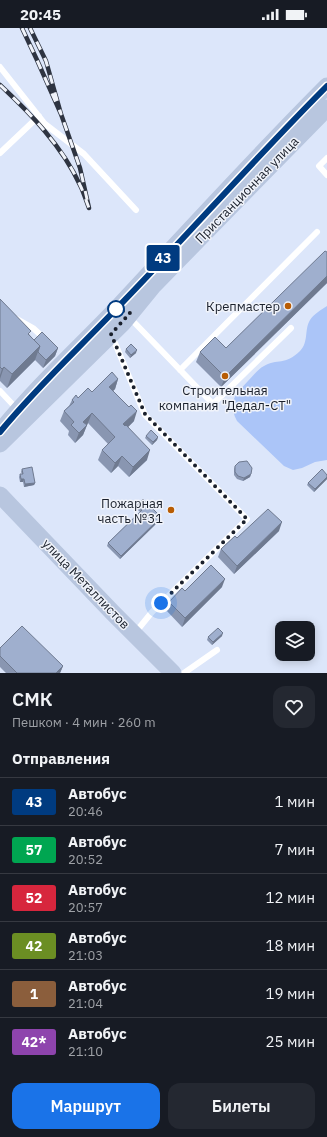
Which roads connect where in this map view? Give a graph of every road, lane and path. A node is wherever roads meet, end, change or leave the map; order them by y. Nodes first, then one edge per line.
1 (0, 67) edge
2 (327, 86) edge
3 (327, 108) edge
4 (39, 116) junction
5 (327, 124) edge
6 (0, 153) edge
7 (327, 158) edge
8 (327, 175) edge
9 (136, 210) dead end
10 (317, 232) dead end
11 (11, 314) edge
12 (121, 325) junction
13 (291, 328) dead end
14 (52, 346) edge
15 (180, 370) junction
16 (0, 391) edge
17 (18, 410) junction
18 (0, 432) edge
19 (0, 444) edge
20 (0, 495) edge
21 (134, 634) junction
22 (217, 650) dead end
23 (173, 673) edge
24 (184, 673) edge

1 - 4 lane
2 - 17 main road, Пристанционная улица
3 - 12 main road, Пристанционная улица
4 - 6 lane
4 - 9 lane
5 - 12 main road
7 - 8 lane
10 - 15 lane
11 - 14 lane
12 - 15 lane
12 - 19 main road, Пристанционная улица
12 - 21 lane
13 - 15 lane
16 - 17 lane
17 - 18 main road, Пристанционная улица
20 - 21 main road, улица Металлистов
21 - 23 main road, улица Металлистов
22 - 24 lane

